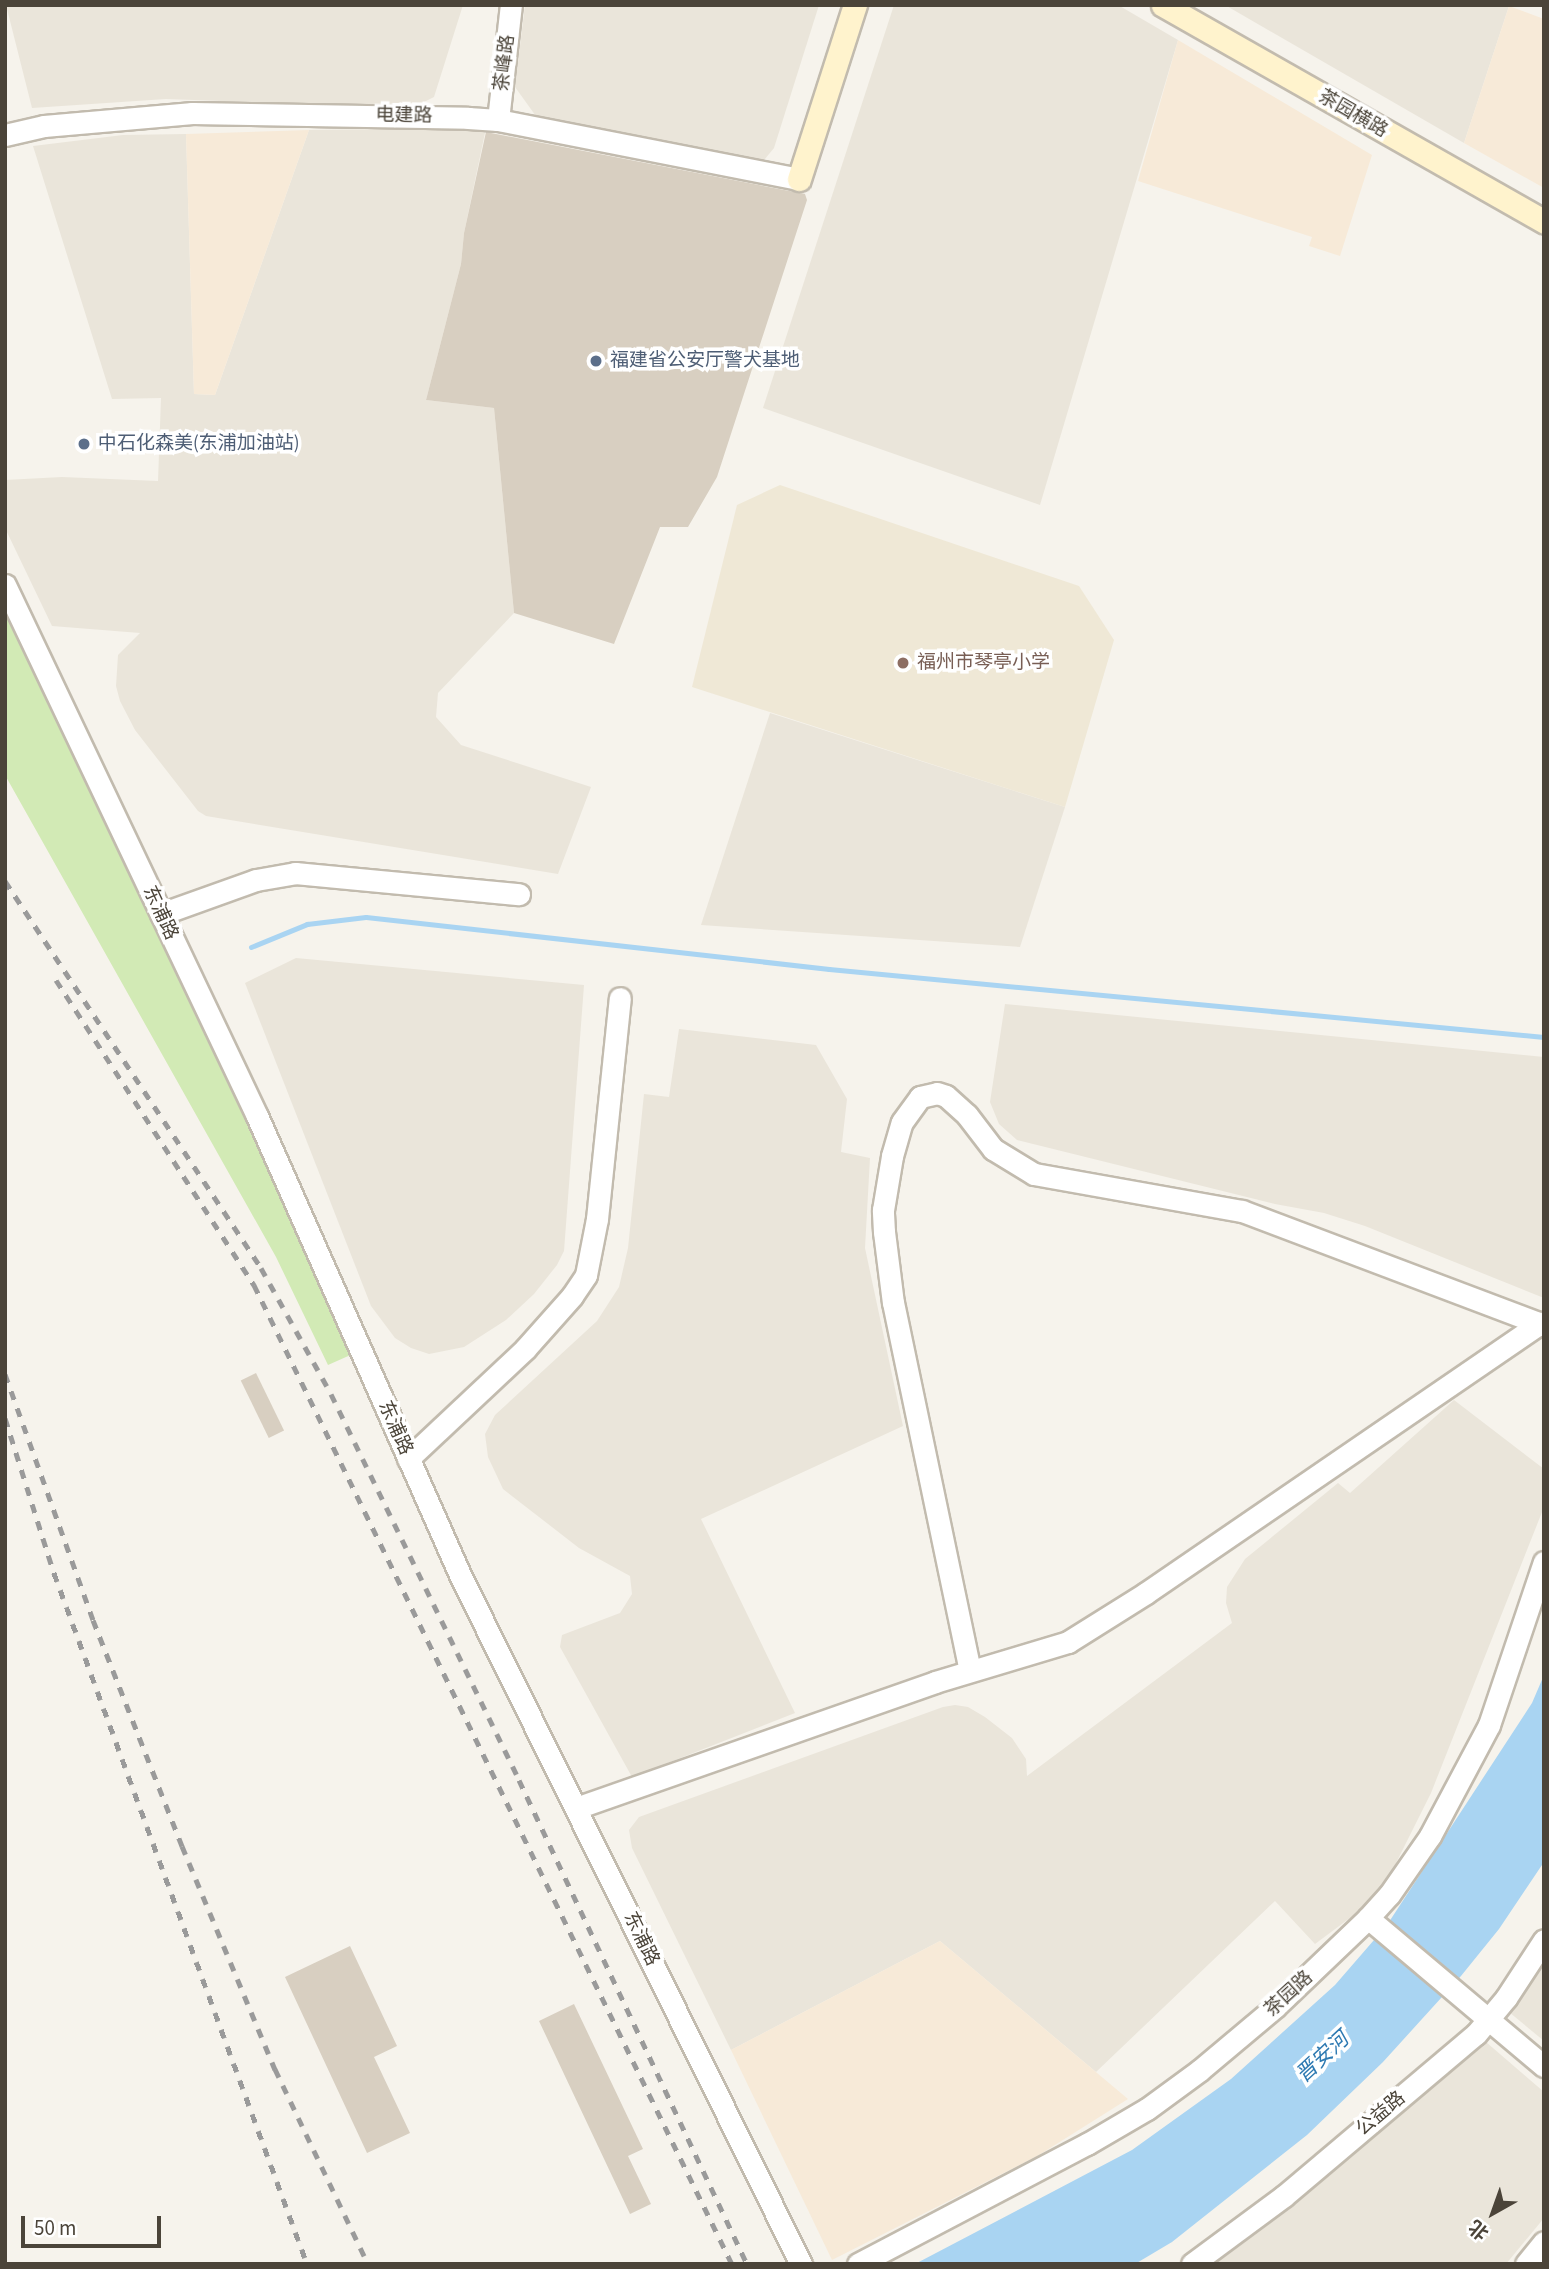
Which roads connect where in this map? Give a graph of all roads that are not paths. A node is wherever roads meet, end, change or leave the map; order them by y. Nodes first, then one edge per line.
1 (511, 5) edge
2 (855, 5) edge
3 (1163, 5) edge
4 (498, 120) junction
5 (5, 135) edge
6 (799, 179) joint
7 (1544, 221) edge
8 (5, 585) edge
9 (519, 894) dead end
10 (161, 914) junction
11 (620, 998) dead end
12 (1542, 1324) edge
13 (408, 1459) junction
14 (1544, 1562) edge
15 (970, 1671) junction
16 (576, 1808) junction
17 (1368, 1918) junction
18 (1544, 1940) edge
19 (1489, 2021) junction
20 (1544, 2066) edge
21 (1544, 2242) edge
22 (802, 2264) edge
23 (858, 2264) edge
24 (1192, 2264) edge
25 (1526, 2264) edge

1 - 4 street, 茶峰路
2 - 6 main road
3 - 7 main road, 茶园横路
4 - 5 street, 电建路
4 - 6 street, 电建路
8 - 10 street, 东浦路
9 - 10 street
10 - 13 street, 东浦路
11 - 13 street
12 - 15 street
12 - 15 street
13 - 16 street, 东浦路
14 - 17 street, 茶园路
15 - 16 street
16 - 22 street, 东浦路
17 - 19 street
17 - 23 street, 茶园路
18 - 19 street, 公益路
19 - 20 street
19 - 24 street, 公益路
21 - 25 street

